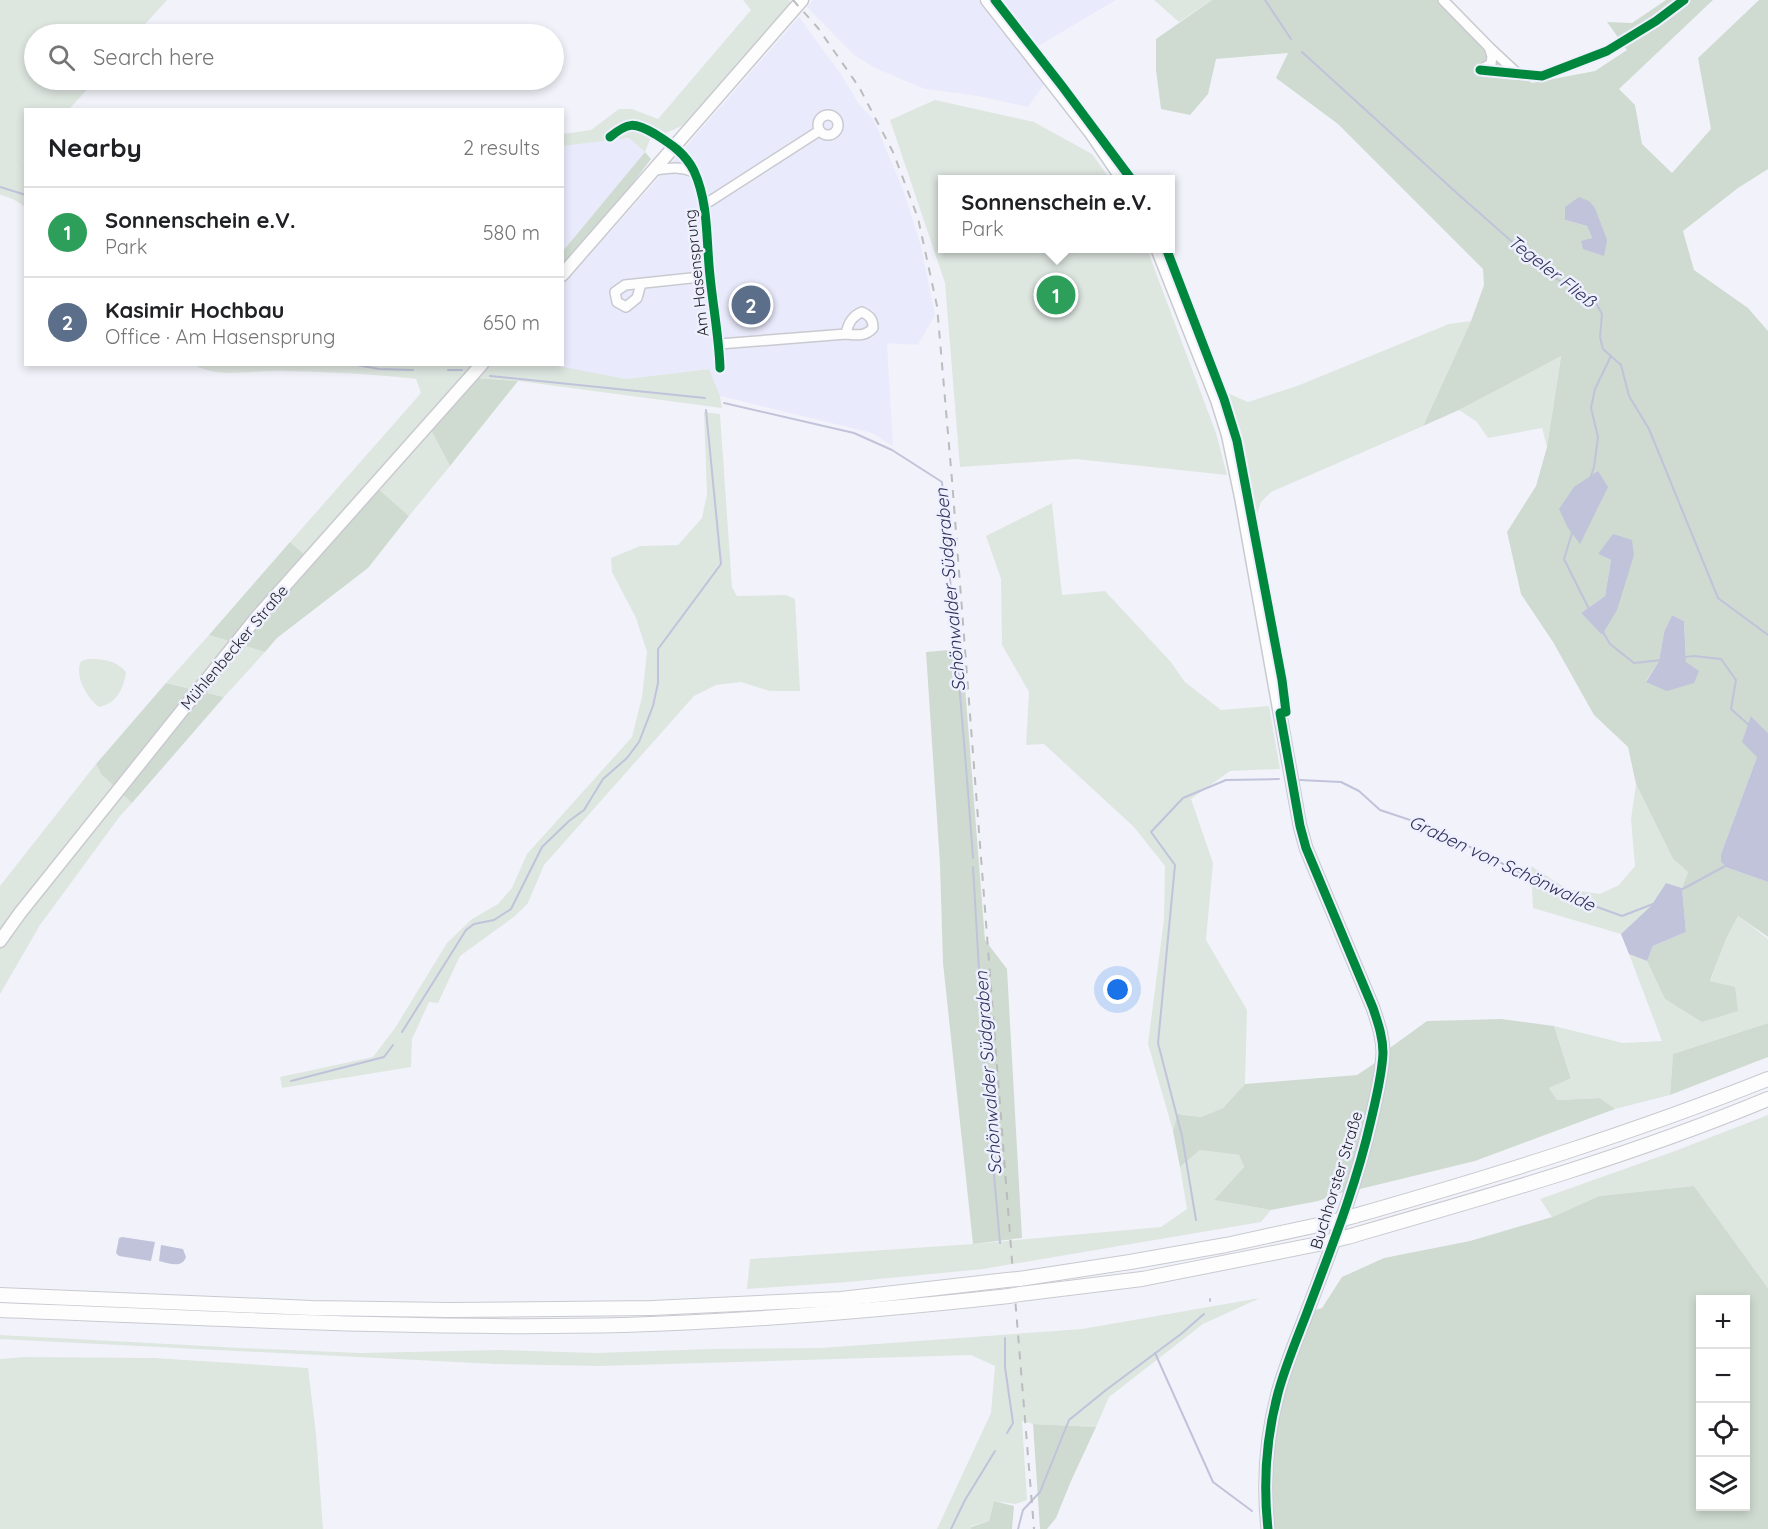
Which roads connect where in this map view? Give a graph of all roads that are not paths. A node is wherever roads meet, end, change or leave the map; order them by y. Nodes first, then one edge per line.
1 (802, 0) edge
2 (987, 0) edge
3 (1443, 0) edge
4 (1684, 0) edge
5 (1490, 47) junction
6 (1519, 75) junction
7 (819, 131) dead end
8 (610, 136) dead end
9 (675, 146) junction
10 (655, 170) junction
11 (694, 172) junction
12 (1120, 175) edge
13 (704, 205) junction
14 (1159, 253) edge
15 (564, 273) edge
16 (710, 276) junction
17 (641, 284) dead end
18 (846, 334) dead end
19 (719, 344) junction
20 (480, 366) edge
21 (720, 368) dead end
22 (0, 941) edge
23 (1768, 1079) edge
24 (1768, 1099) edge
25 (0, 1295) edge
26 (0, 1310) edge
27 (1268, 1529) edge

1 - 9 main road
2 - 12 main road
3 - 5 street
4 - 6 street
5 - 6 street
5 - 6 street
7 - 13 street, Am Hasensprung
8 - 9 street
9 - 10 main road
9 - 11 street, Am Hasensprung
10 - 11 street
10 - 15 main road
11 - 13 street, Am Hasensprung
13 - 16 street, Am Hasensprung
14 - 27 main road, Buchhorster Straße
16 - 17 street, Am Hasensprung
16 - 19 street, Am Hasensprung
18 - 19 street, Am Hasensprung
19 - 21 street, Am Hasensprung
20 - 22 main road, Mühlenbecker Straße
23 - 25 highway, bridge
24 - 26 highway, bridge

